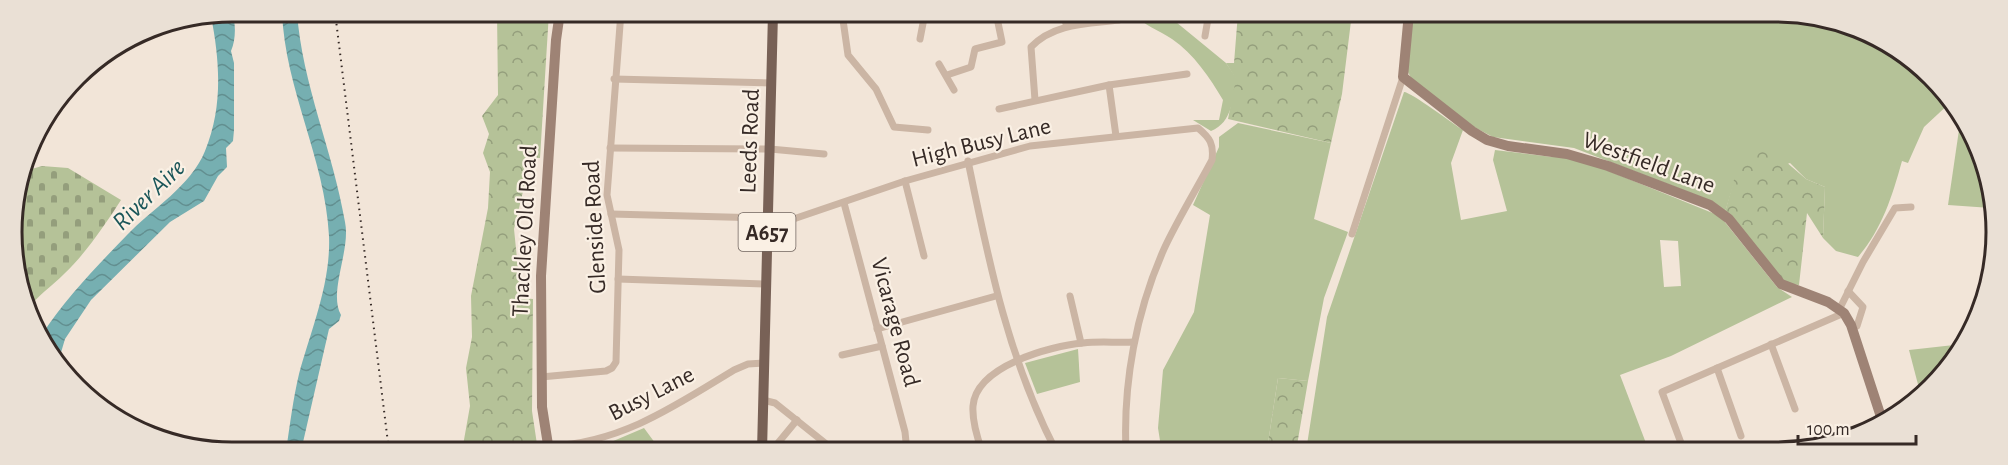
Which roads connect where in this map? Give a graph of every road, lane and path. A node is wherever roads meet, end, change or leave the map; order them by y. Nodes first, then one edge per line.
1 (559, 22) edge
2 (620, 22) edge
3 (773, 22) edge
4 (843, 22) edge
5 (923, 22) edge
6 (998, 22) edge
7 (1065, 22) edge
8 (1102, 22) edge
9 (1207, 22) edge
10 (1408, 22) edge
11 (1067, 26) junction
12 (1205, 36) dead end
13 (920, 39) dead end
14 (939, 64) dead end
15 (1187, 74) dead end
16 (947, 75) junction
17 (1403, 77) junction
18 (614, 79) junction
19 (772, 83) junction
20 (1109, 85) junction
21 (954, 90) dead end
22 (1035, 100) junction
23 (999, 110) dead end
24 (928, 130) dead end
25 (1116, 136) junction
26 (610, 148) junction
27 (770, 149) junction
28 (824, 154) dead end
29 (968, 161) junction
30 (905, 181) junction
31 (844, 203) junction
32 (1911, 207) dead end
33 (611, 214) junction
34 (767, 223) junction
35 (1352, 234) dead end
36 (924, 256) dead end
37 (618, 279) junction
38 (766, 284) junction
39 (1848, 291) junction
40 (996, 296) junction
41 (1070, 296) dead end
42 (1842, 311) junction
43 (1857, 326) dead end
44 (877, 329) junction
45 (1134, 342) junction
46 (1081, 343) junction
47 (1772, 344) junction
48 (882, 346) junction
49 (842, 356) dead end
50 (1017, 360) junction
51 (765, 363) junction
52 (1717, 368) junction
53 (541, 377) junction
54 (763, 400) junction
55 (1795, 409) dead end
56 (1880, 414) edge
57 (797, 420) junction
58 (1741, 436) dead end
59 (547, 442) edge
60 (584, 442) edge
61 (762, 442) edge
62 (779, 442) edge
63 (824, 442) edge
64 (906, 442) edge
65 (979, 442) edge
66 (1051, 442) edge
67 (1126, 442) edge
68 (1680, 442) edge

1 - 53 street, Thackley Old Road
2 - 18 street, Glenside Road
3 - 19 main road, Leeds Road / A657
4 - 24 street
5 - 13 street
6 - 16 street
7 - 11 street
8 - 11 street
9 - 12 street
10 - 17 street
11 - 22 street
14 - 16 street
15 - 20 street
16 - 21 street
17 - 35 street
17 - 42 street, Westfield Lane
18 - 19 street
18 - 26 street, Glenside Road
19 - 27 main road, Leeds Road / A657
20 - 22 street
20 - 25 street
22 - 23 street
25 - 29 street, High Busy Lane
25 - 45 street, High Busy Lane
26 - 27 street
26 - 33 street, Glenside Road
27 - 28 street
27 - 34 main road, Leeds Road / A657
29 - 30 street, High Busy Lane
29 - 40 street
30 - 31 street, High Busy Lane
30 - 36 street
31 - 34 street, High Busy Lane
31 - 44 street, Vicarage Road
32 - 39 street
33 - 34 street, High Busy Lane
33 - 37 street, Glenside Road
34 - 38 main road, Leeds Road / A657
37 - 38 street
37 - 53 street, Glenside Road
38 - 51 main road, Leeds Road / A657
39 - 42 street
39 - 43 street
40 - 44 street
40 - 50 street
41 - 46 street
42 - 47 street
42 - 56 street
44 - 48 street, Vicarage Road
45 - 46 street
45 - 67 street
46 - 50 street
47 - 52 street
47 - 55 street
48 - 49 street
48 - 64 street, Vicarage Road
50 - 65 street
50 - 66 street
51 - 54 main road, Leeds Road / A657
51 - 60 street, Busy Lane
52 - 58 street
52 - 68 street
53 - 59 street, Thackley Old Road
54 - 57 street
54 - 61 main road, Leeds Road / A657
57 - 62 street
57 - 63 street

